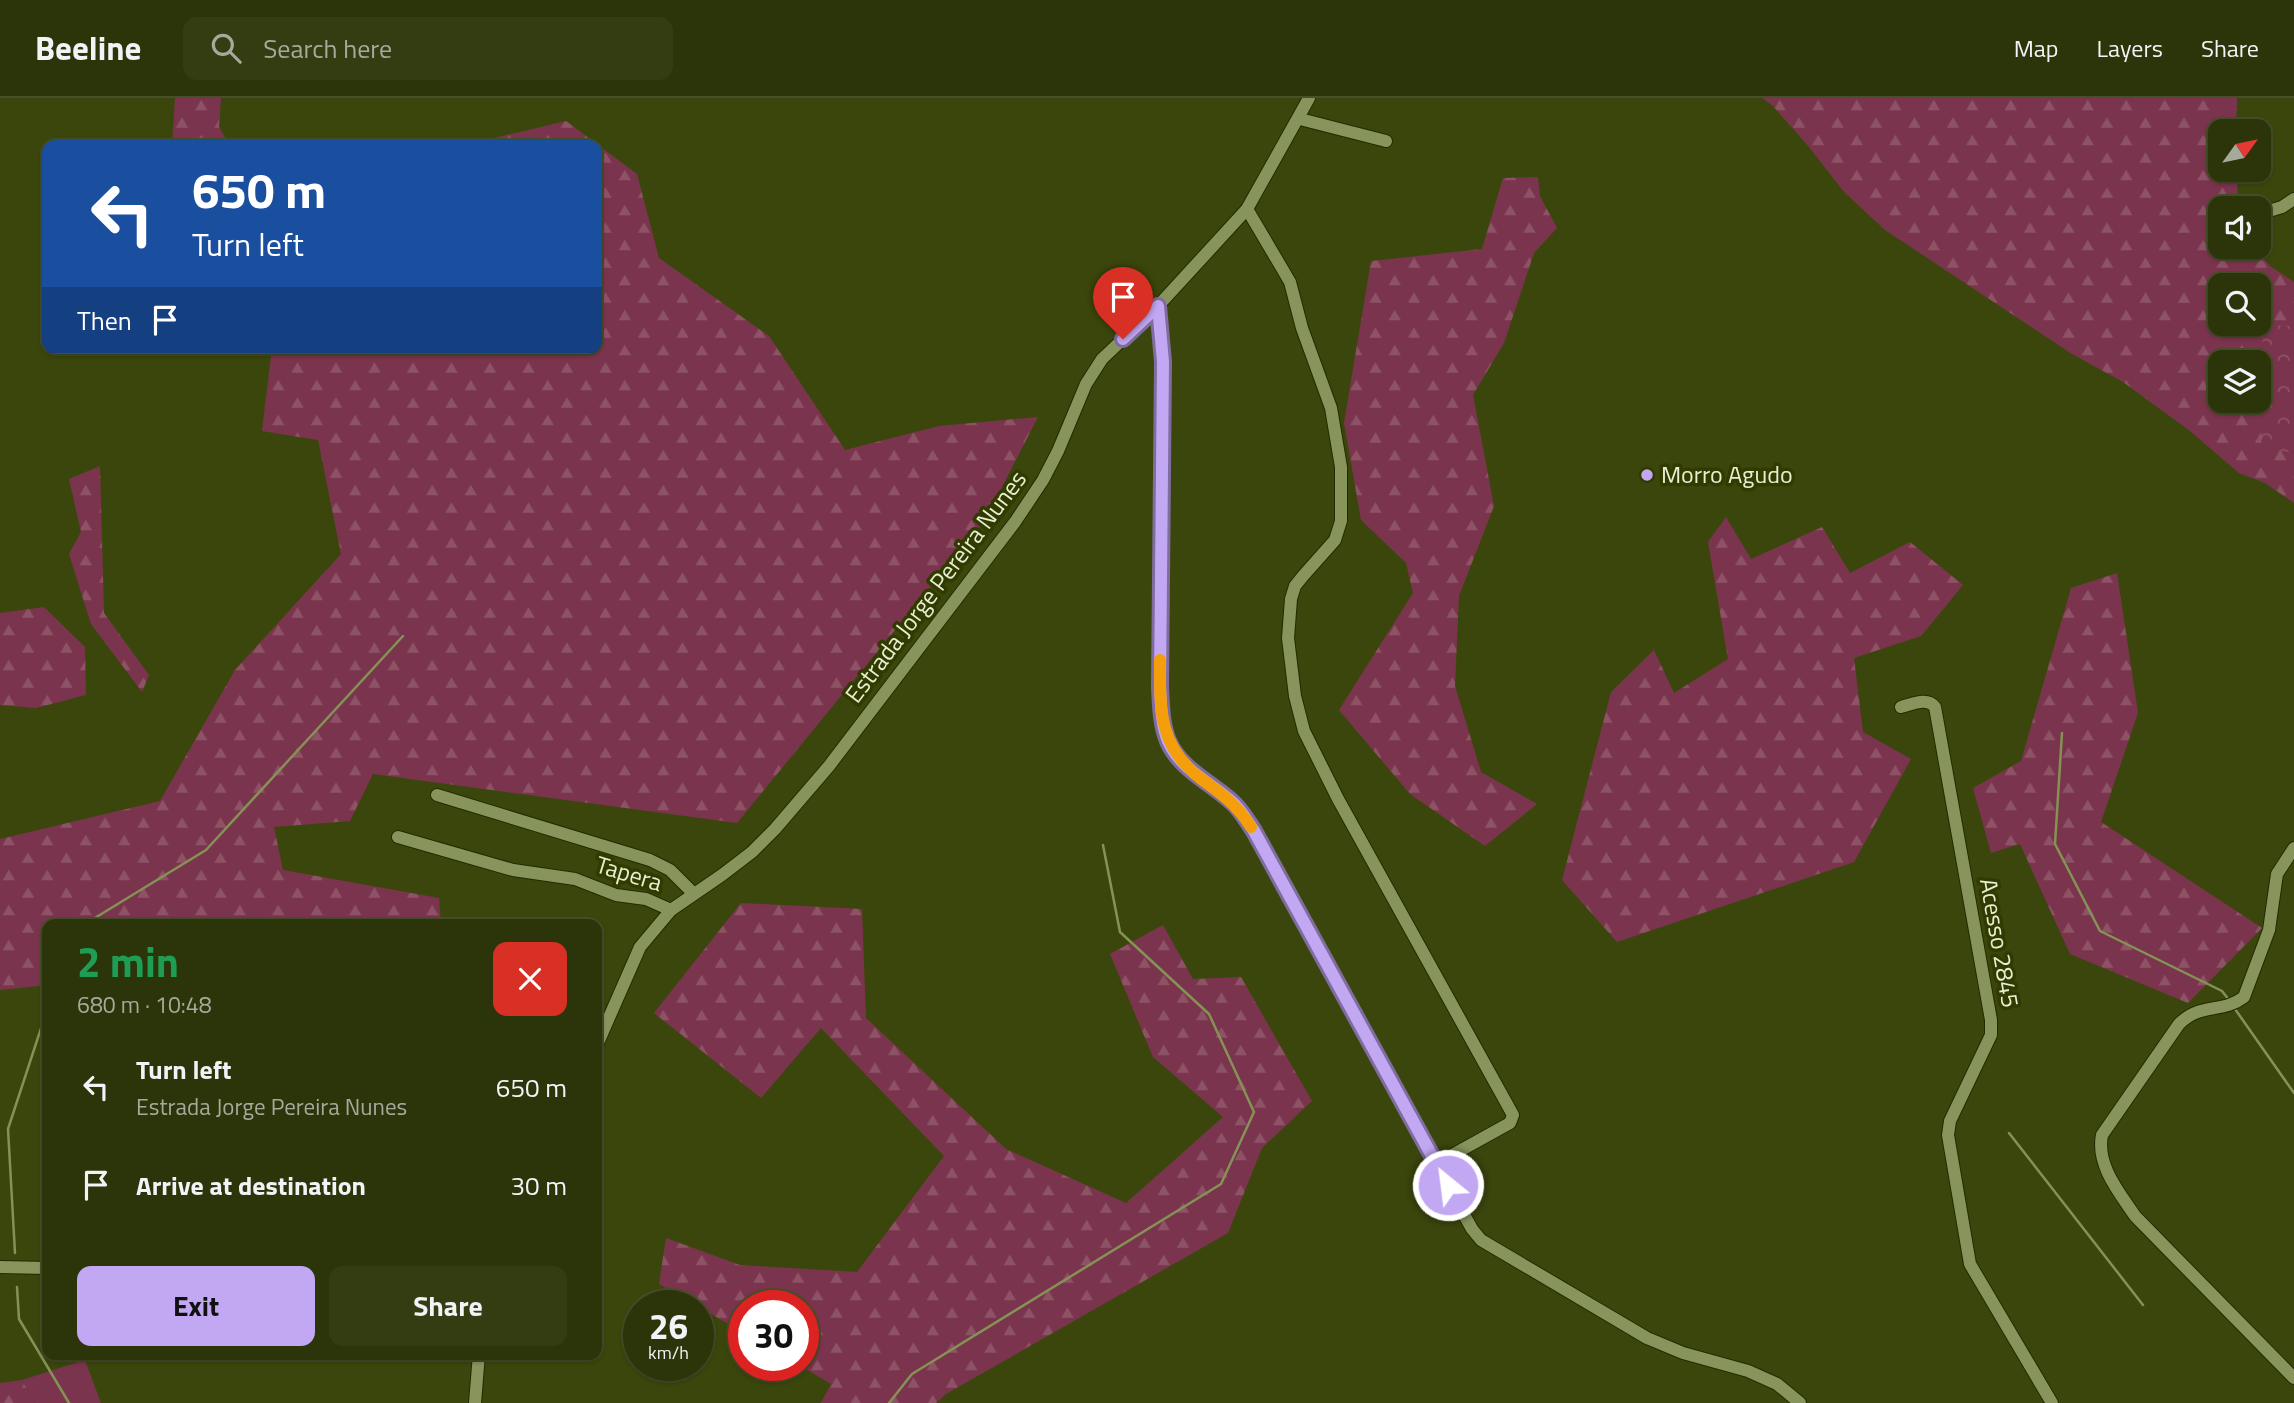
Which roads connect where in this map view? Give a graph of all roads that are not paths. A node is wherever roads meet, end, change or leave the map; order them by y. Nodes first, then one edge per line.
1 (1310, 98) edge
2 (1300, 119) junction
3 (1387, 141) dead end
4 (2294, 199) edge
5 (1247, 209) junction
6 (2271, 210) edge
7 (1158, 306) junction
8 (1902, 707) dead end
9 (437, 795) dead end
10 (397, 837) dead end
11 (2294, 848) edge
12 (694, 893) junction
13 (671, 909) junction
14 (602, 1034) edge
15 (1436, 1164) junction
16 (0, 1267) edge
17 (42, 1268) edge
18 (479, 1360) edge
19 (2294, 1378) edge
20 (475, 1403) edge
21 (1800, 1403) edge
22 (2052, 1403) edge

1 - 2 street, Estrada Jorge Pereira Nunes
2 - 3 street
2 - 5 street, Estrada Jorge Pereira Nunes
4 - 6 street
5 - 7 street, Estrada Jorge Pereira Nunes
5 - 15 street
7 - 12 street, Estrada Jorge Pereira Nunes
7 - 15 street
8 - 22 street, Acesso 2845
9 - 12 street
10 - 13 street, Tapera
11 - 19 street
12 - 13 street, Estrada Jorge Pereira Nunes
13 - 14 street, Estrada Jorge Pereira Nunes
15 - 21 street
16 - 17 street
18 - 20 street

